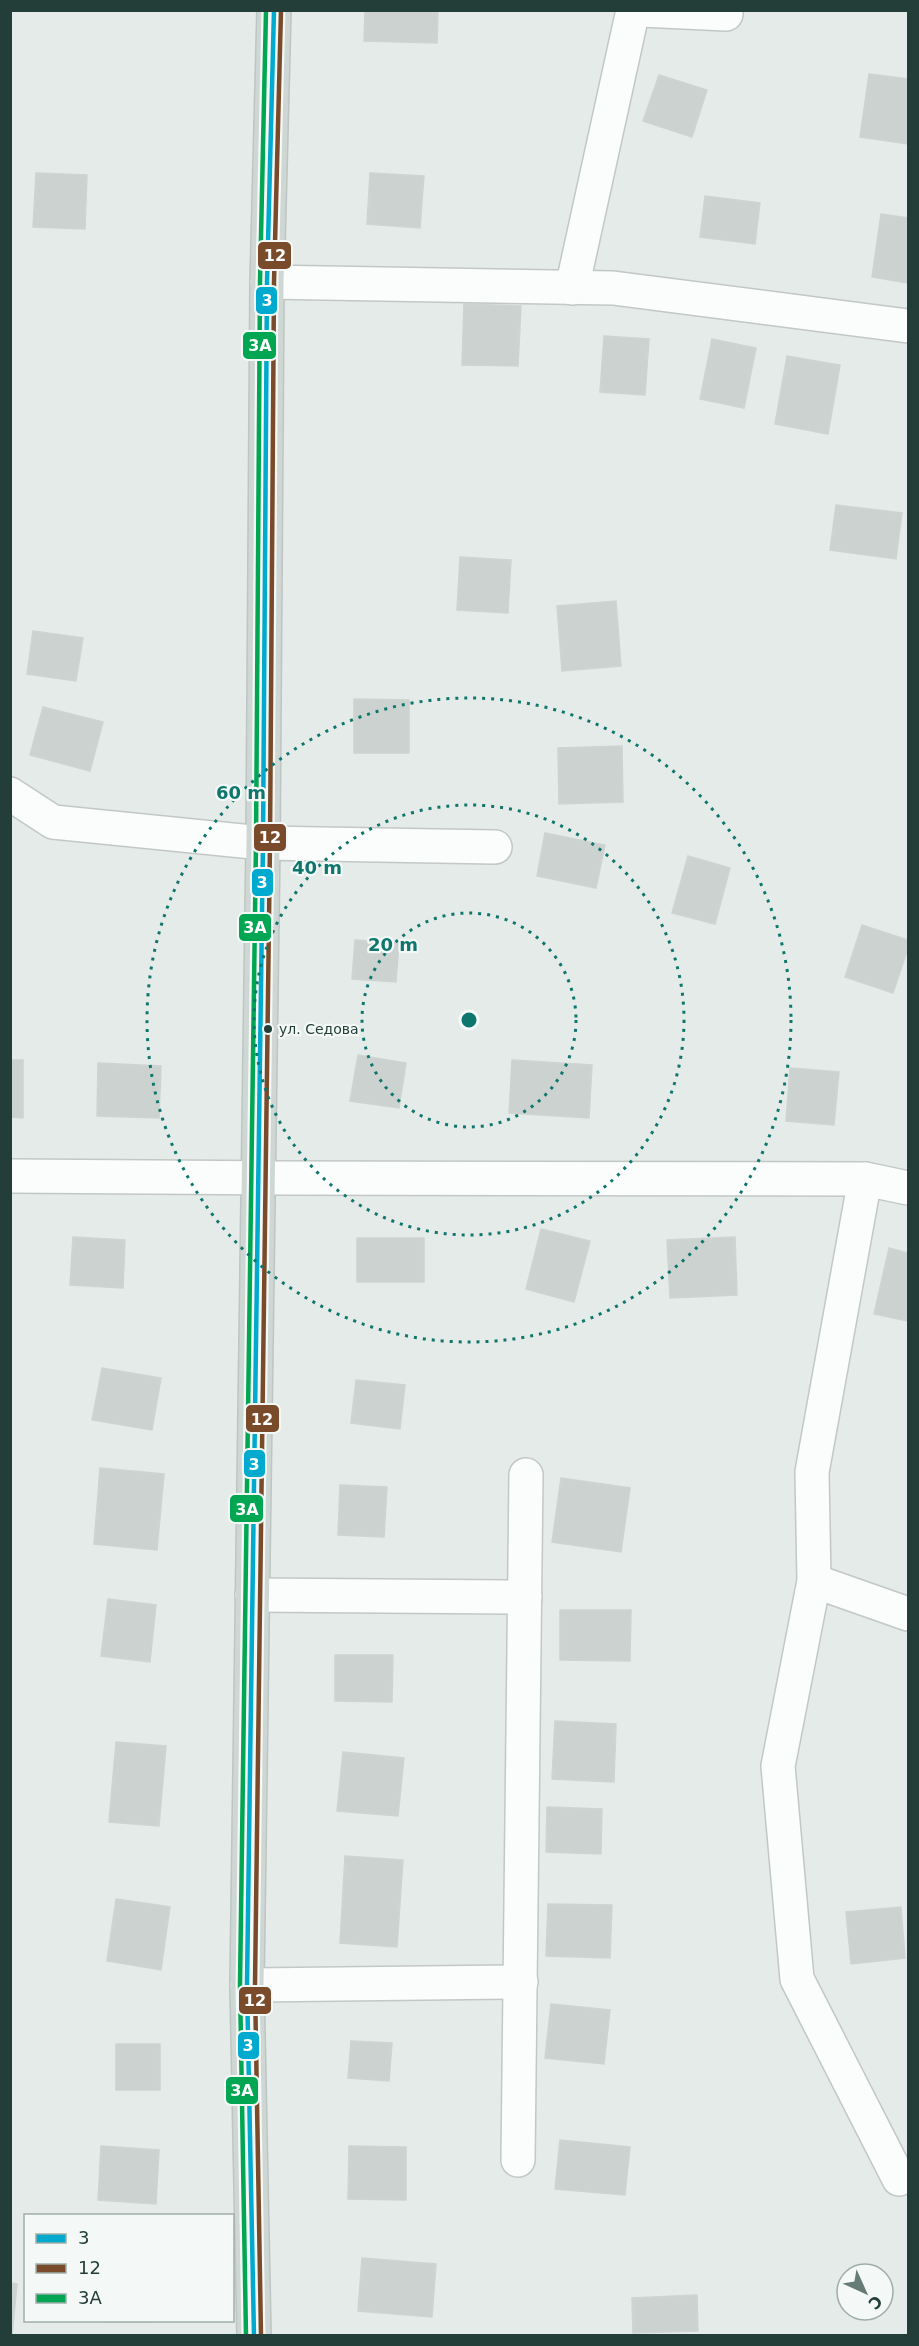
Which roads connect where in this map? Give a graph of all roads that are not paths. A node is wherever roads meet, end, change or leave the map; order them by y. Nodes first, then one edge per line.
1 (274, 10) edge
2 (633, 10) edge
3 (641, 10) edge
4 (726, 14) dead end
5 (267, 282) junction
6 (572, 288) junction
7 (909, 326) edge
8 (10, 794) edge
9 (263, 843) junction
10 (495, 847) dead end
11 (10, 1176) edge
12 (257, 1178) junction
13 (865, 1179) junction
14 (909, 1188) edge
15 (526, 1475) dead end
16 (814, 1581) junction
17 (252, 1595) junction
18 (525, 1597) junction
19 (909, 1614) edge
20 (520, 1982) junction
21 (247, 1985) junction
22 (518, 2160) dead end
23 (899, 2179) dead end
24 (254, 2336) edge

1 - 5 main road
2 - 6 street
3 - 4 street
5 - 6 street
5 - 9 main road
6 - 7 street
8 - 9 street
9 - 10 street
9 - 12 main road
11 - 12 street
12 - 13 street
12 - 17 main road
13 - 14 street
13 - 16 street
15 - 18 street
16 - 19 street
16 - 23 street
17 - 18 street
17 - 21 main road
18 - 20 street
20 - 21 street
20 - 22 street
21 - 24 main road

